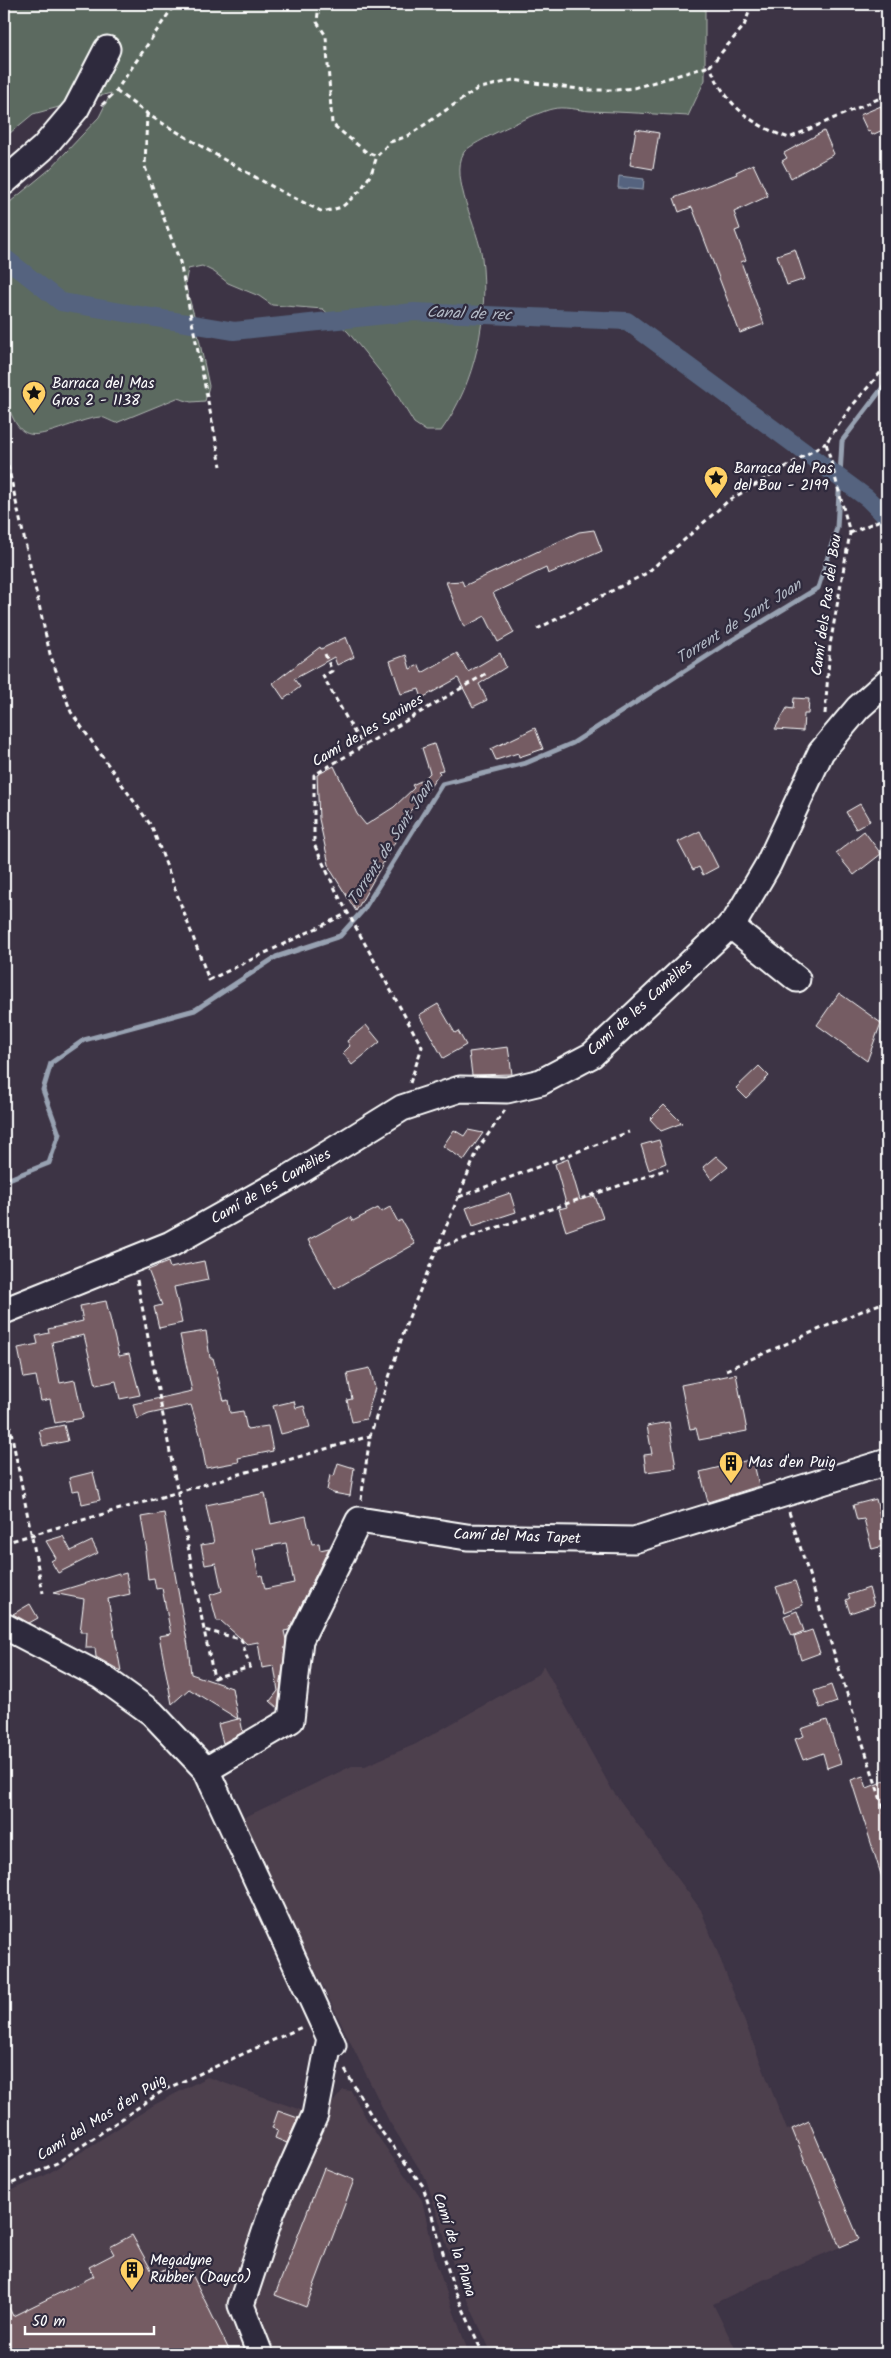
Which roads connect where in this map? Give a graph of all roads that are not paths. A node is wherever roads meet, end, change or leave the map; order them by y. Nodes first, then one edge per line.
1 (107, 49) dead end
2 (4, 182) edge
3 (887, 682) edge
4 (730, 925) junction
5 (797, 979) dead end
6 (4, 1311) edge
7 (887, 1462) edge
8 (4, 1626) edge
9 (206, 1770) junction
10 (260, 2354) edge

1 - 2 street
3 - 4 street, Camí de les Camèlies
4 - 5 street
4 - 6 street, Camí de les Camèlies
7 - 9 street, Camí del Mas Tapet
8 - 9 street
9 - 10 street

